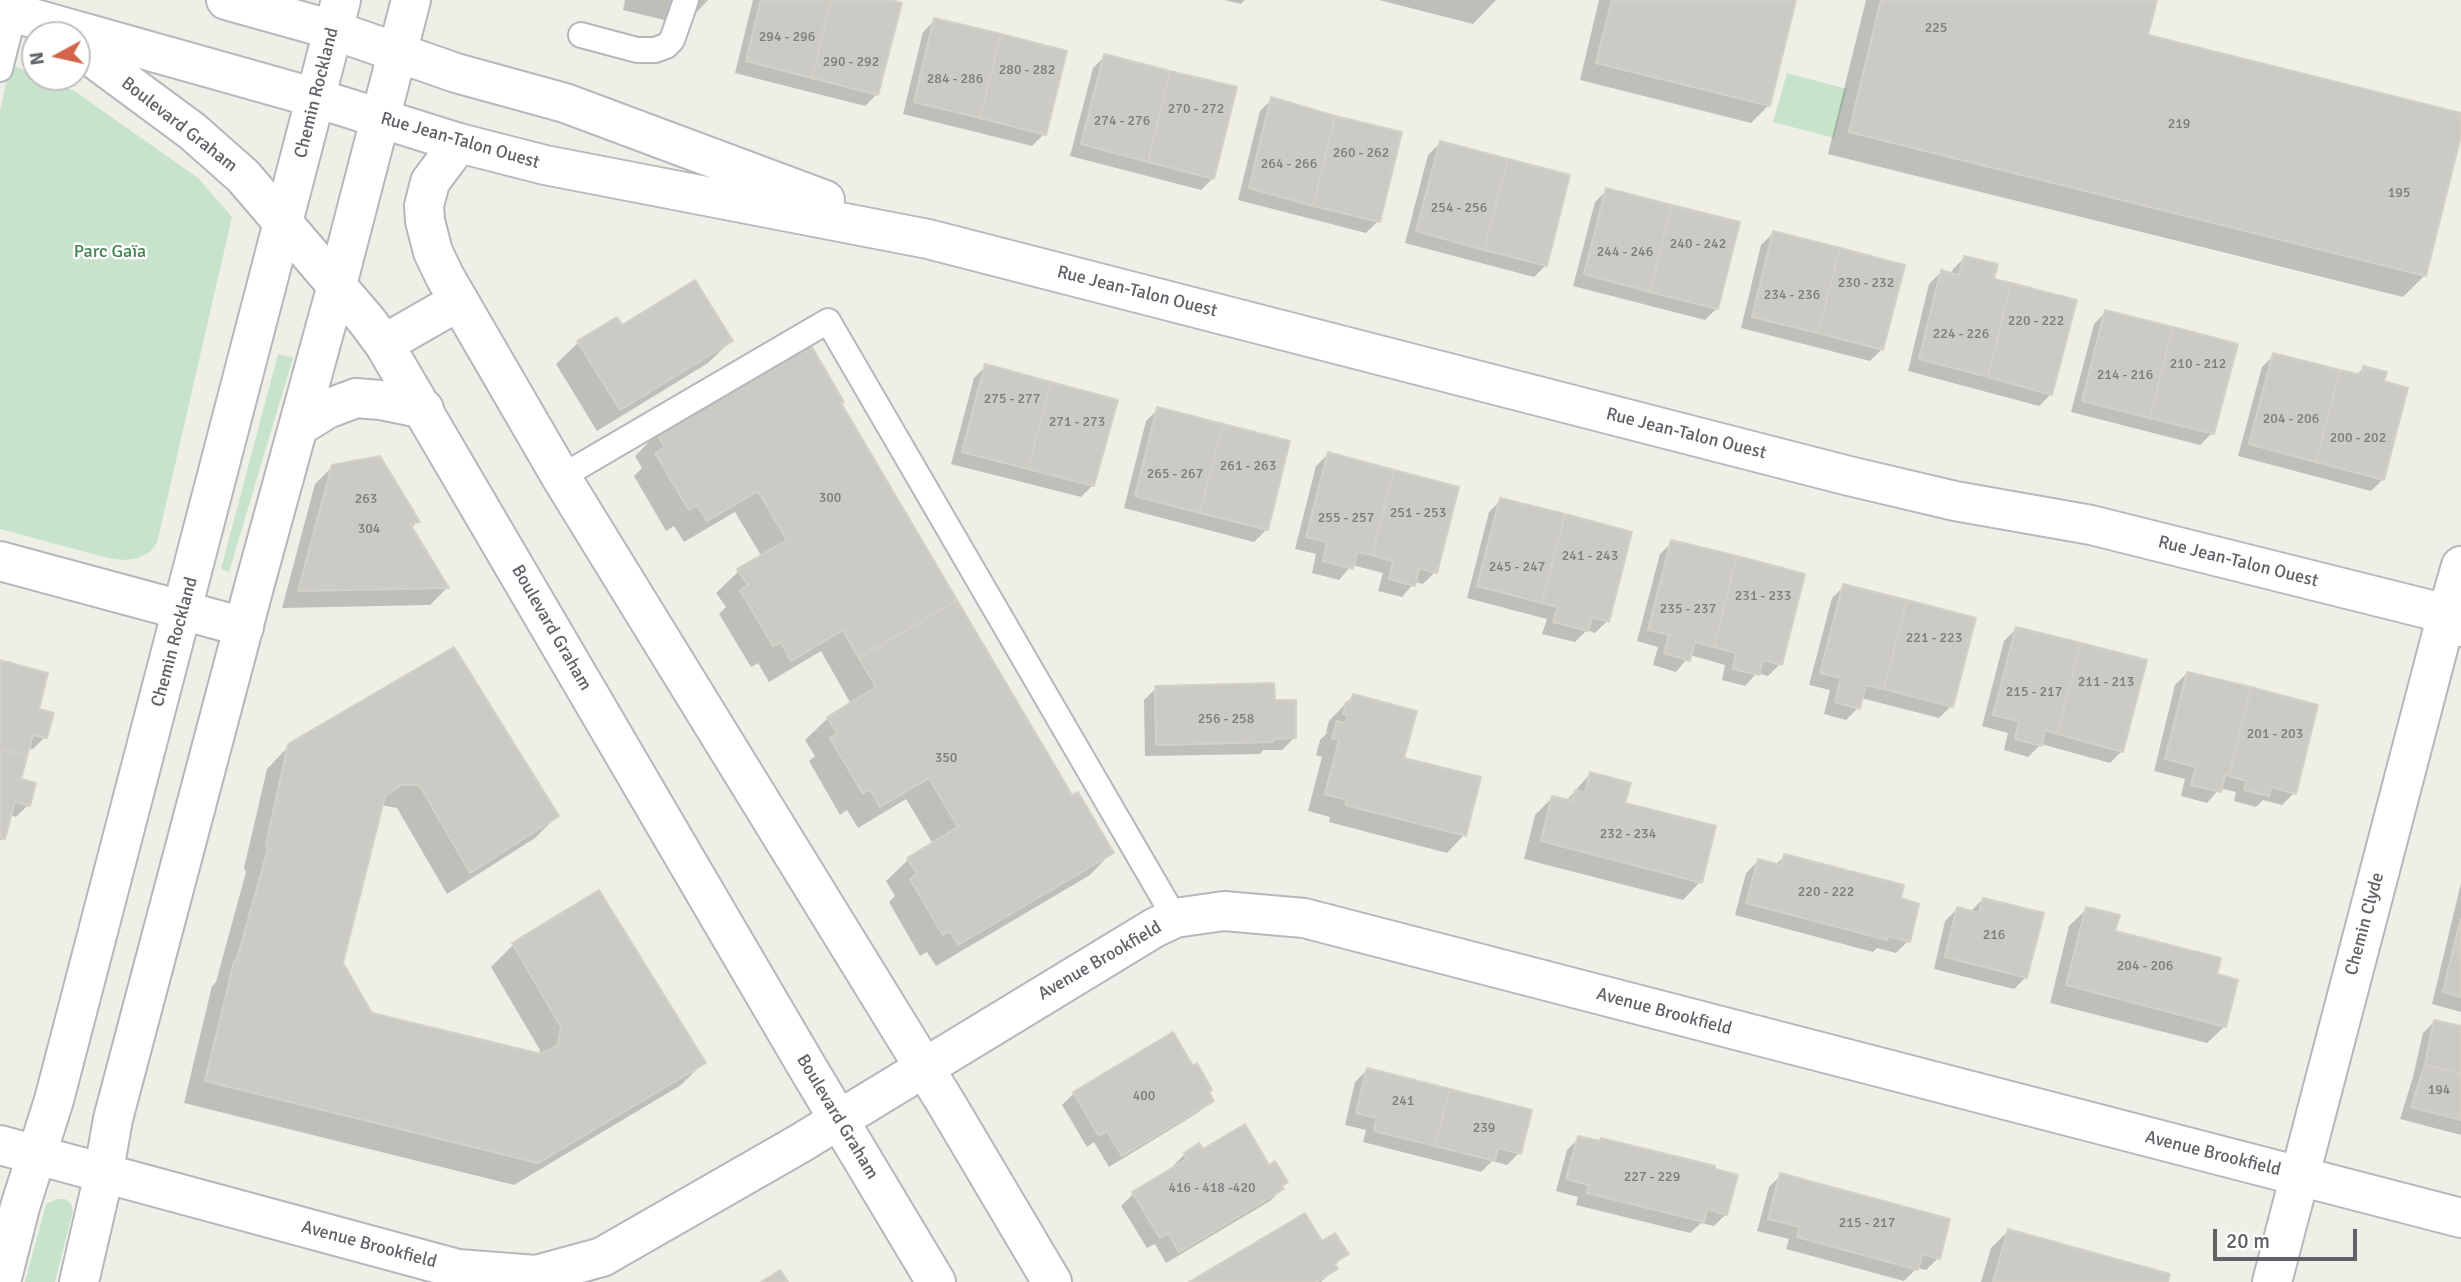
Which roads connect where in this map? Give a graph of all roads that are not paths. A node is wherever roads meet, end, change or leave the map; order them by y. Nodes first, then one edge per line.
1 (228, 0) edge
2 (411, 0) edge
3 (686, 0) edge
4 (337, 15) edge
5 (30, 20) edge
6 (581, 35) dead end
7 (397, 53) junction
8 (91, 57) edge
9 (0, 69) edge
10 (316, 98) junction
11 (380, 119) junction
12 (459, 143) junction
13 (283, 222) junction
14 (928, 239) junction
15 (337, 285) junction
16 (458, 302) junction
17 (384, 344) junction
18 (424, 409) junction
19 (298, 427) junction
20 (561, 477) junction
21 (0, 561) edge
22 (2461, 566) edge
23 (183, 610) junction
24 (2456, 617) edge
25 (244, 627) junction
26 (1175, 918) junction
27 (923, 1066) junction
28 (839, 1119) junction
29 (0, 1145) edge
30 (37, 1155) junction
31 (104, 1172) junction
32 (2300, 1175) junction
33 (2461, 1218) edge
34 (1, 1282) edge
35 (79, 1282) edge
36 (936, 1282) edge
37 (1052, 1282) edge
38 (2272, 1282) edge

1 - 4 street, Rue Jean-Talon Ouest
2 - 7 street
3 - 6 lane
4 - 7 street, Rue Jean-Talon Ouest
4 - 10 street, Chemin Rockland
5 - 9 lane
5 - 10 street, Rue Jean-Talon Ouest
7 - 11 street
7 - 14 street, Rue Jean-Talon Ouest
8 - 13 street, Boulevard Graham
10 - 11 street, Rue Jean-Talon Ouest
10 - 13 street, Chemin Rockland
11 - 12 street, Rue Jean-Talon Ouest
11 - 15 street
12 - 14 street, Rue Jean-Talon Ouest
12 - 16 street
13 - 15 street, Boulevard Graham
13 - 23 street, Chemin Rockland
14 - 24 street, Rue Jean-Talon Ouest
15 - 17 street, Boulevard Graham
15 - 19 street
16 - 17 street
16 - 20 street
17 - 18 street, Boulevard Graham
18 - 19 street
18 - 28 street, Boulevard Graham
19 - 25 street
20 - 26 lane
20 - 27 street
21 - 23 street
22 - 24 street, Chemin Clyde
23 - 25 street
23 - 30 street, Chemin Rockland
24 - 32 street, Chemin Clyde
25 - 31 street
26 - 27 street, Avenue Brookfield
26 - 32 street, Avenue Brookfield
27 - 28 street, Avenue Brookfield
27 - 37 street
28 - 31 street, Avenue Brookfield
28 - 36 street, Boulevard Graham
29 - 30 street, Avenue Brookfield
30 - 31 street, Avenue Brookfield
30 - 34 street, Chemin Rockland
31 - 35 street
32 - 33 street, Avenue Brookfield
32 - 38 street, Chemin Clyde

